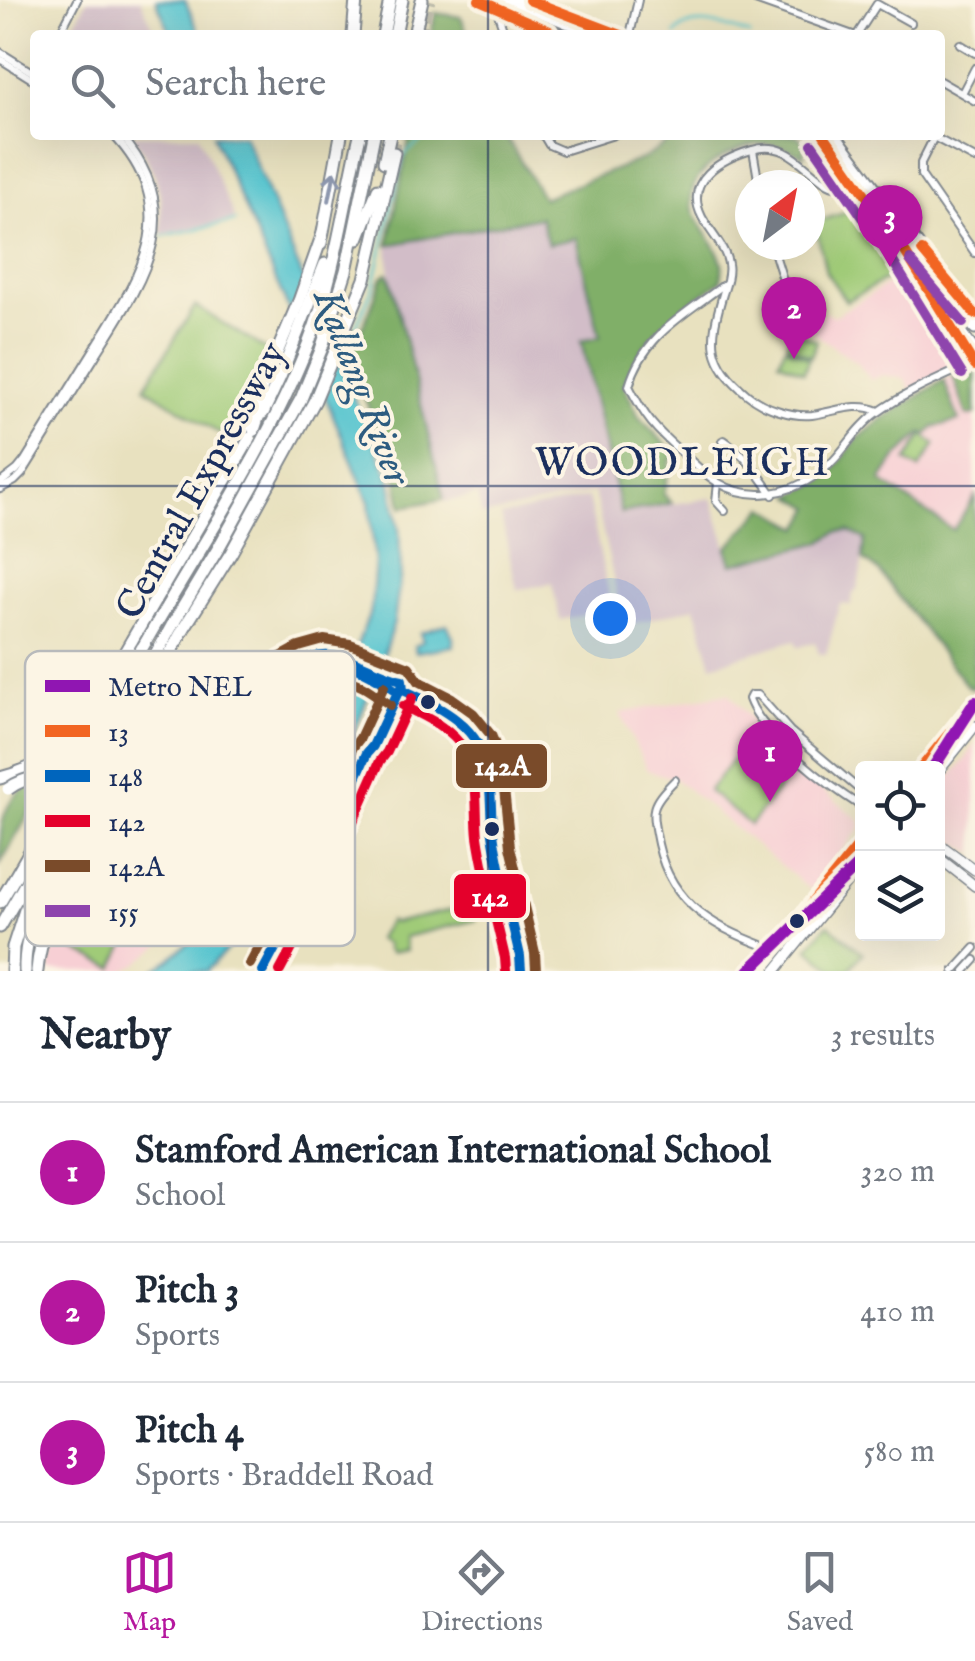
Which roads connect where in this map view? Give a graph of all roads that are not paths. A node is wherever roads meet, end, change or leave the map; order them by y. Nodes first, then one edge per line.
1 (76, 0) edge
2 (356, 0) edge
3 (390, 0) edge
4 (402, 0) edge
5 (434, 0) edge
6 (512, 0) edge
7 (528, 0) edge
8 (638, 0) edge
9 (755, 0) edge
10 (485, 2) edge
11 (421, 6) edge
12 (911, 23) dead end
13 (61, 30) edge
14 (353, 30) edge
15 (383, 30) edge
16 (395, 30) edge
17 (502, 30) edge
18 (549, 30) edge
19 (568, 30) edge
20 (592, 30) edge
21 (609, 30) edge
22 (631, 30) edge
23 (841, 30) edge
24 (859, 30) edge
25 (960, 44) dead end
26 (975, 53) edge
27 (0, 56) edge
28 (975, 68) edge
29 (30, 75) edge
30 (945, 84) edge
31 (962, 93) junction
32 (975, 101) edge
33 (118, 140) edge
34 (125, 140) edge
35 (340, 140) edge
36 (373, 140) edge
37 (389, 140) tunnel mouth
38 (546, 140) edge
39 (598, 140) edge
40 (828, 140) edge
41 (839, 140) edge
42 (930, 140) edge
43 (939, 140) edge
44 (358, 141) edge
45 (753, 150) junction
46 (394, 153) tunnel mouth
47 (975, 159) edge
48 (756, 170) edge
49 (859, 183) junction
50 (378, 189) junction
51 (975, 252) edge
52 (777, 260) edge
53 (346, 271) junction
54 (943, 278) junction
55 (726, 283) junction
56 (974, 307) edge
57 (794, 312) dead end
58 (975, 328) edge
59 (343, 331) junction
60 (974, 360) edge
61 (279, 376) junction
62 (309, 396) junction
63 (879, 412) junction
64 (733, 449) dead end
65 (718, 483) junction
66 (0, 486) edge
67 (773, 495) junction
68 (726, 511) dead end
69 (175, 595) junction
70 (125, 651) edge
71 (142, 651) edge
72 (158, 651) edge
73 (171, 651) edge
74 (355, 665) edge
75 (394, 685) junction
76 (975, 701) edge
77 (975, 726) edge
78 (790, 731) junction
79 (787, 746) junction
80 (927, 761) edge
81 (945, 763) edge
82 (25, 764) edge
83 (0, 775) edge
84 (25, 780) edge
85 (355, 780) edge
86 (675, 780) dead end
87 (855, 786) edge
88 (0, 799) edge
89 (855, 802) edge
90 (945, 848) edge
91 (855, 851) edge
92 (25, 862) edge
93 (945, 863) edge
94 (975, 870) edge
95 (855, 873) edge
96 (975, 886) edge
97 (25, 887) edge
98 (0, 902) edge
99 (25, 914) edge
100 (0, 927) edge
101 (28, 946) edge
102 (40, 946) edge
103 (275, 946) edge
104 (975, 948) edge
105 (775, 950) junction
106 (975, 960) edge
107 (12, 971) edge
108 (26, 971) edge
109 (37, 971) edge
110 (260, 971) edge
111 (524, 971) edge
112 (756, 971) edge
113 (776, 971) edge
114 (954, 971) edge
115 (965, 971) edge

1 - 13 street
2 - 14 highway
3 - 15 highway
4 - 16 highway
5 - 11 highway
6 - 20 highway
7 - 21 highway
8 - 22 street
9 - 23 street
10 - 17 street
10 - 18 highway
10 - 19 highway
12 - 24 street
25 - 26 street
27 - 29 street
28 - 31 street
30 - 31 street
31 - 32 street
33 - 66 street
34 - 66 street
61 -> 35 highway
36 - 53 highway, Central Expressway
37 - 50 highway
38 - 39 street
40 - 49 highway
41 - 54 highway
42 - 51 street
43 - 47 street
44 - 61 highway
45 - 48 street
45 - 49 street
45 - 55 street
46 - 59 highway
49 - 60 highway
50 - 53 highway
50 - 59 highway
52 - 57 street
53 - 62 highway, Central Expressway
54 - 56 main road
54 - 58 highway
55 - 63 street
55 - 65 street
59 - 62 highway
60 - 63 street
61 - 69 highway
61 - 69 highway, Central Expressway
61 - 70 highway, bridge
62 - 72 highway, Central Expressway
62 - 73 highway
63 - 67 street
64 - 67 street
65 - 67 street
65 - 68 street
69 - 71 highway, Central Expressway
74 - 75 street
75 - 85 street
75 - 111 street
76 - 80 main road
77 - 81 main road
78 - 79 street
78 - 79 street
78 - 87 street
79 - 89 street
82 - 83 highway, bridge
84 - 88 highway, bridge
86 - 105 street
90 - 94 main road
91 - 105 main road
92 - 98 highway, Central Expressway
93 - 96 main road
95 - 113 main road
97 - 100 highway, Central Expressway
99 - 107 highway
101 - 108 highway
102 - 109 highway, bridge
103 - 110 street
104 - 114 street
105 - 112 main road
106 - 115 street

